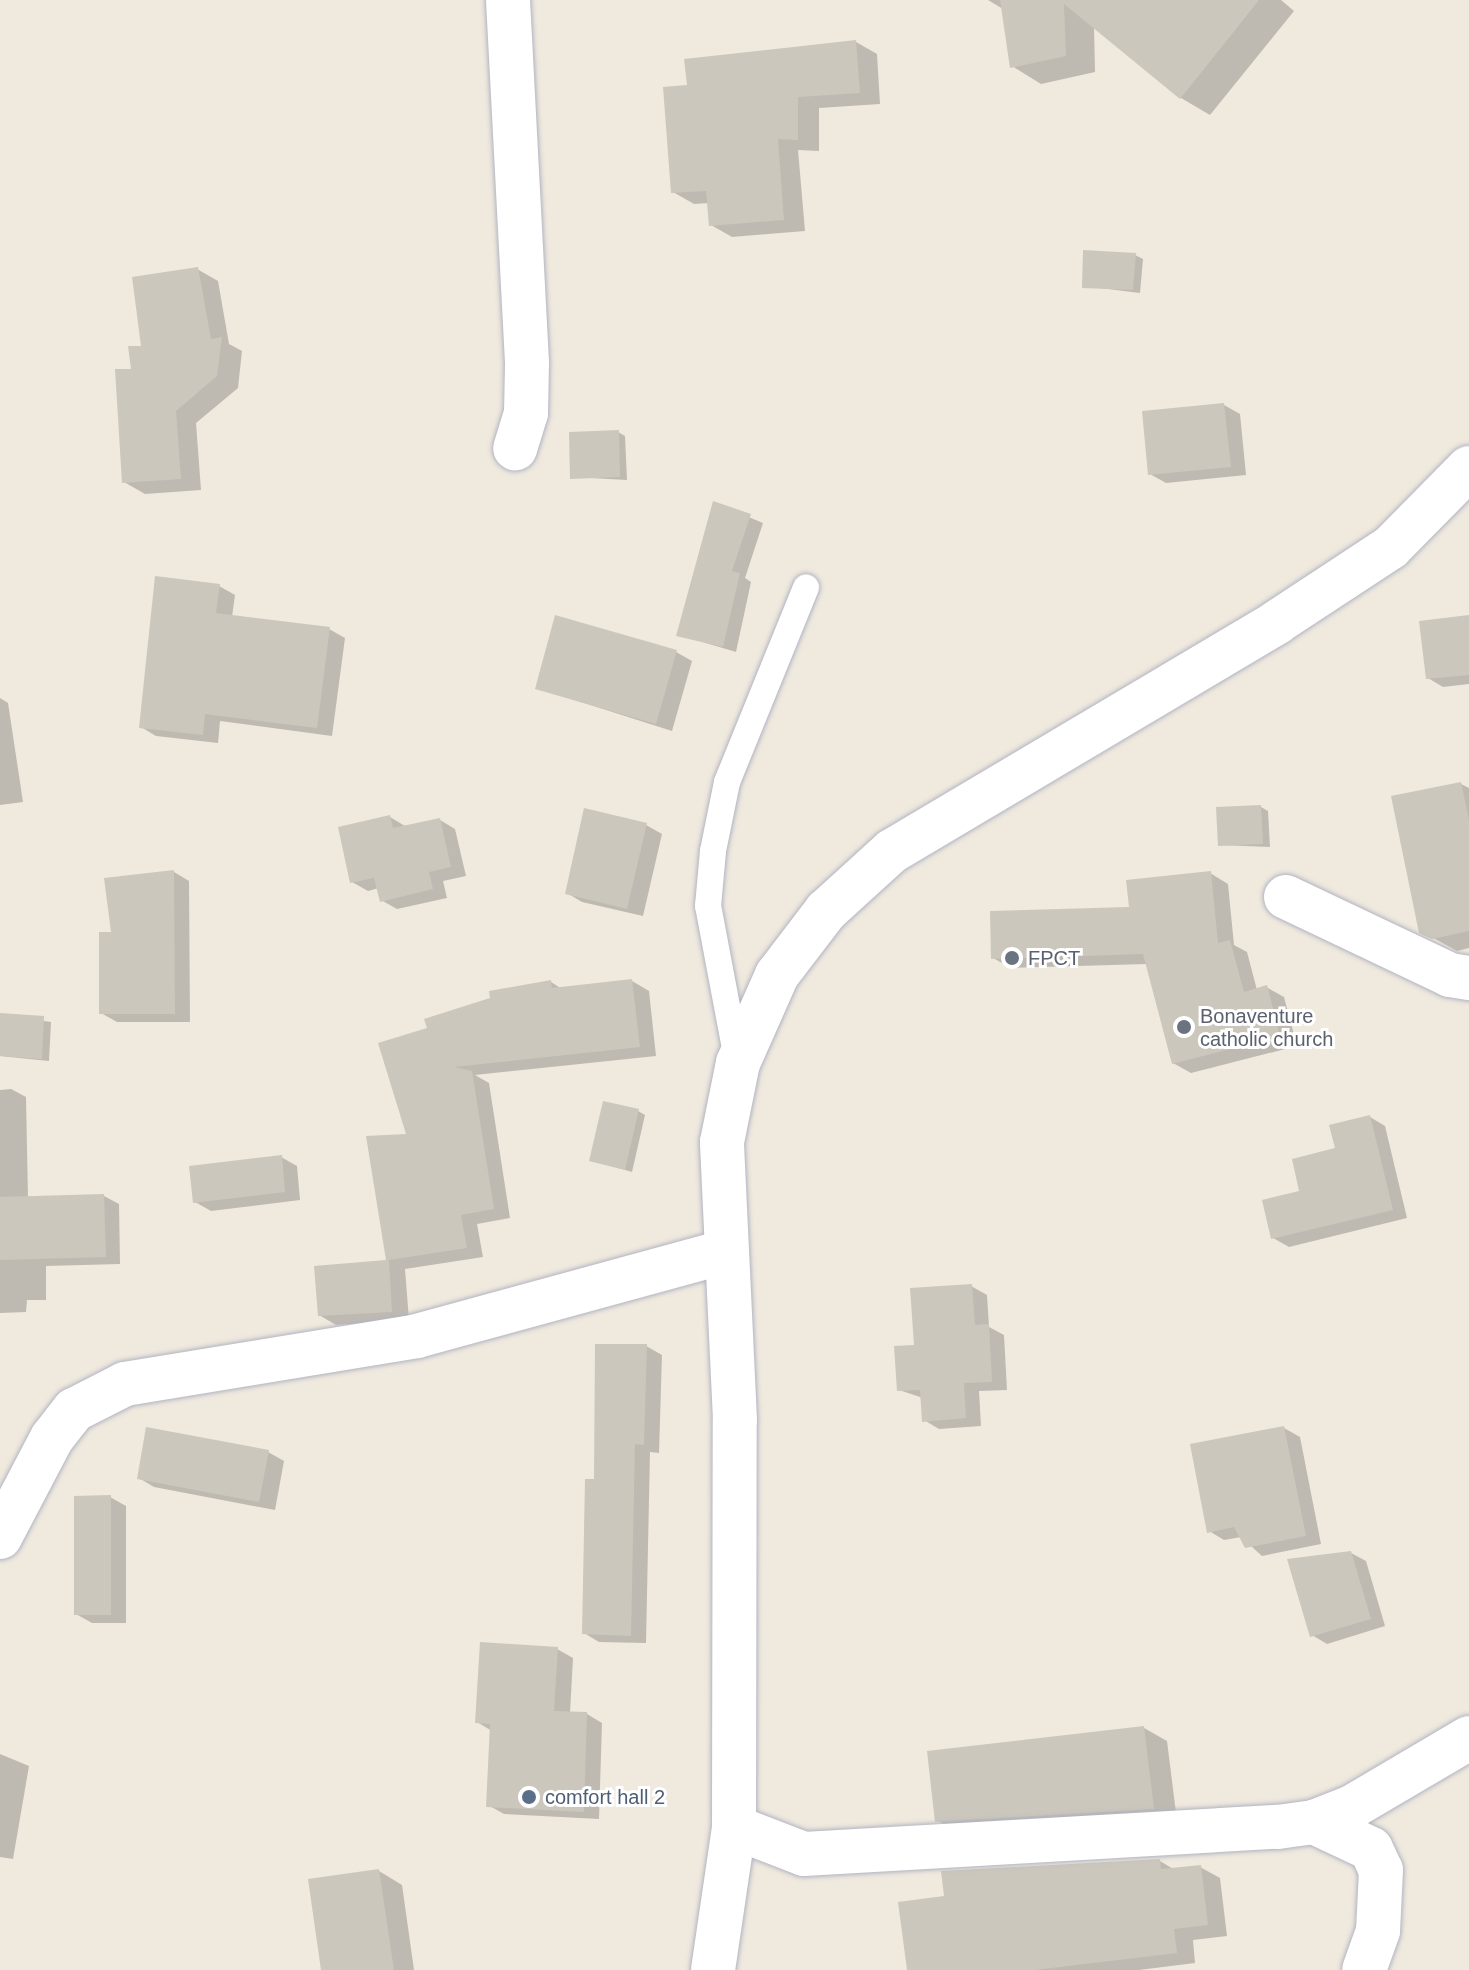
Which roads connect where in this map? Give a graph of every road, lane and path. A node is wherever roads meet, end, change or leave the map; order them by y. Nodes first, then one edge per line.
1 (508, 0) edge
2 (515, 448) dead end
3 (1469, 468) edge
4 (806, 587) dead end
5 (1286, 897) dead end
6 (1469, 978) edge
7 (738, 1063) junction
8 (727, 1251) junction
9 (0, 1537) edge
10 (1469, 1738) edge
11 (1314, 1822) junction
12 (734, 1827) junction
13 (713, 1970) edge
14 (1364, 1970) edge

1 - 2 street
3 - 7 street
4 - 7 lane
5 - 6 street
7 - 8 street
8 - 9 street
8 - 12 street
10 - 11 street
11 - 12 street
11 - 14 street
12 - 13 street

